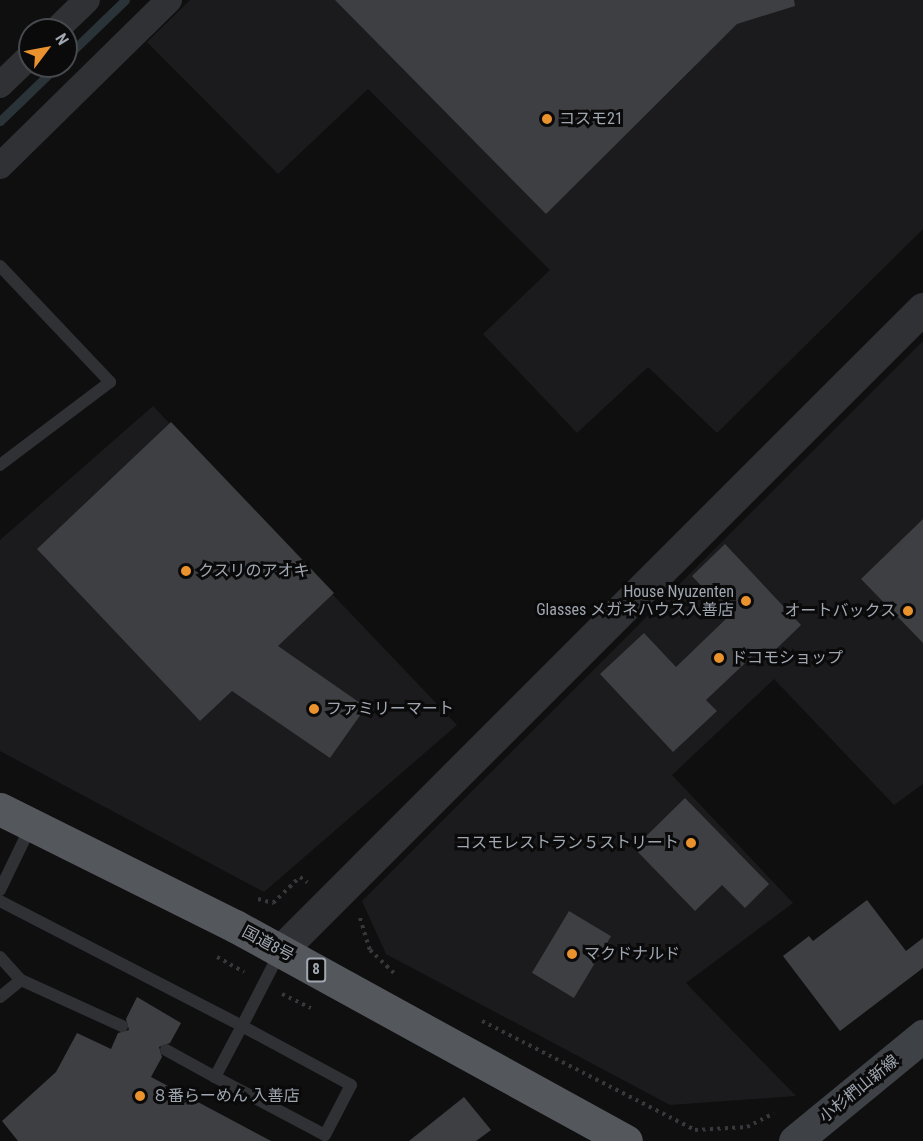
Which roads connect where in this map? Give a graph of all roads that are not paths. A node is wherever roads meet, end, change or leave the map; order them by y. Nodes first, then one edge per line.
1 (87, 0) edge
2 (169, 0) edge
3 (68, 18) edge
4 (18, 68) edge
5 (0, 86) edge
6 (0, 166) edge
7 (0, 266) edge
8 (923, 309) edge
9 (0, 465) edge
10 (0, 809) edge
11 (32, 824) junction
12 (0, 890) edge
13 (0, 901) edge
14 (281, 951) junction
15 (0, 957) edge
16 (21, 980) junction
17 (0, 997) edge
18 (122, 1026) dead end
19 (242, 1026) junction
20 (923, 1036) edge
21 (166, 1050) dead end
22 (215, 1077) junction
23 (804, 1134) edge
24 (626, 1141) edge

1 - 3 street
2 - 6 street
4 - 5 street
7 - 9 lane
8 - 14 street
10 - 11 highway, 国道8号 / 8
11 - 12 lane
11 - 14 highway, 国道8号 / 8
13 - 19 lane
14 - 19 lane
14 - 24 highway, 国道8号 / 8
15 - 16 lane
16 - 17 lane
16 - 18 lane
19 - 22 lane
19 - 22 lane
20 - 23 main road, 小杉椚山新線
21 - 22 lane

